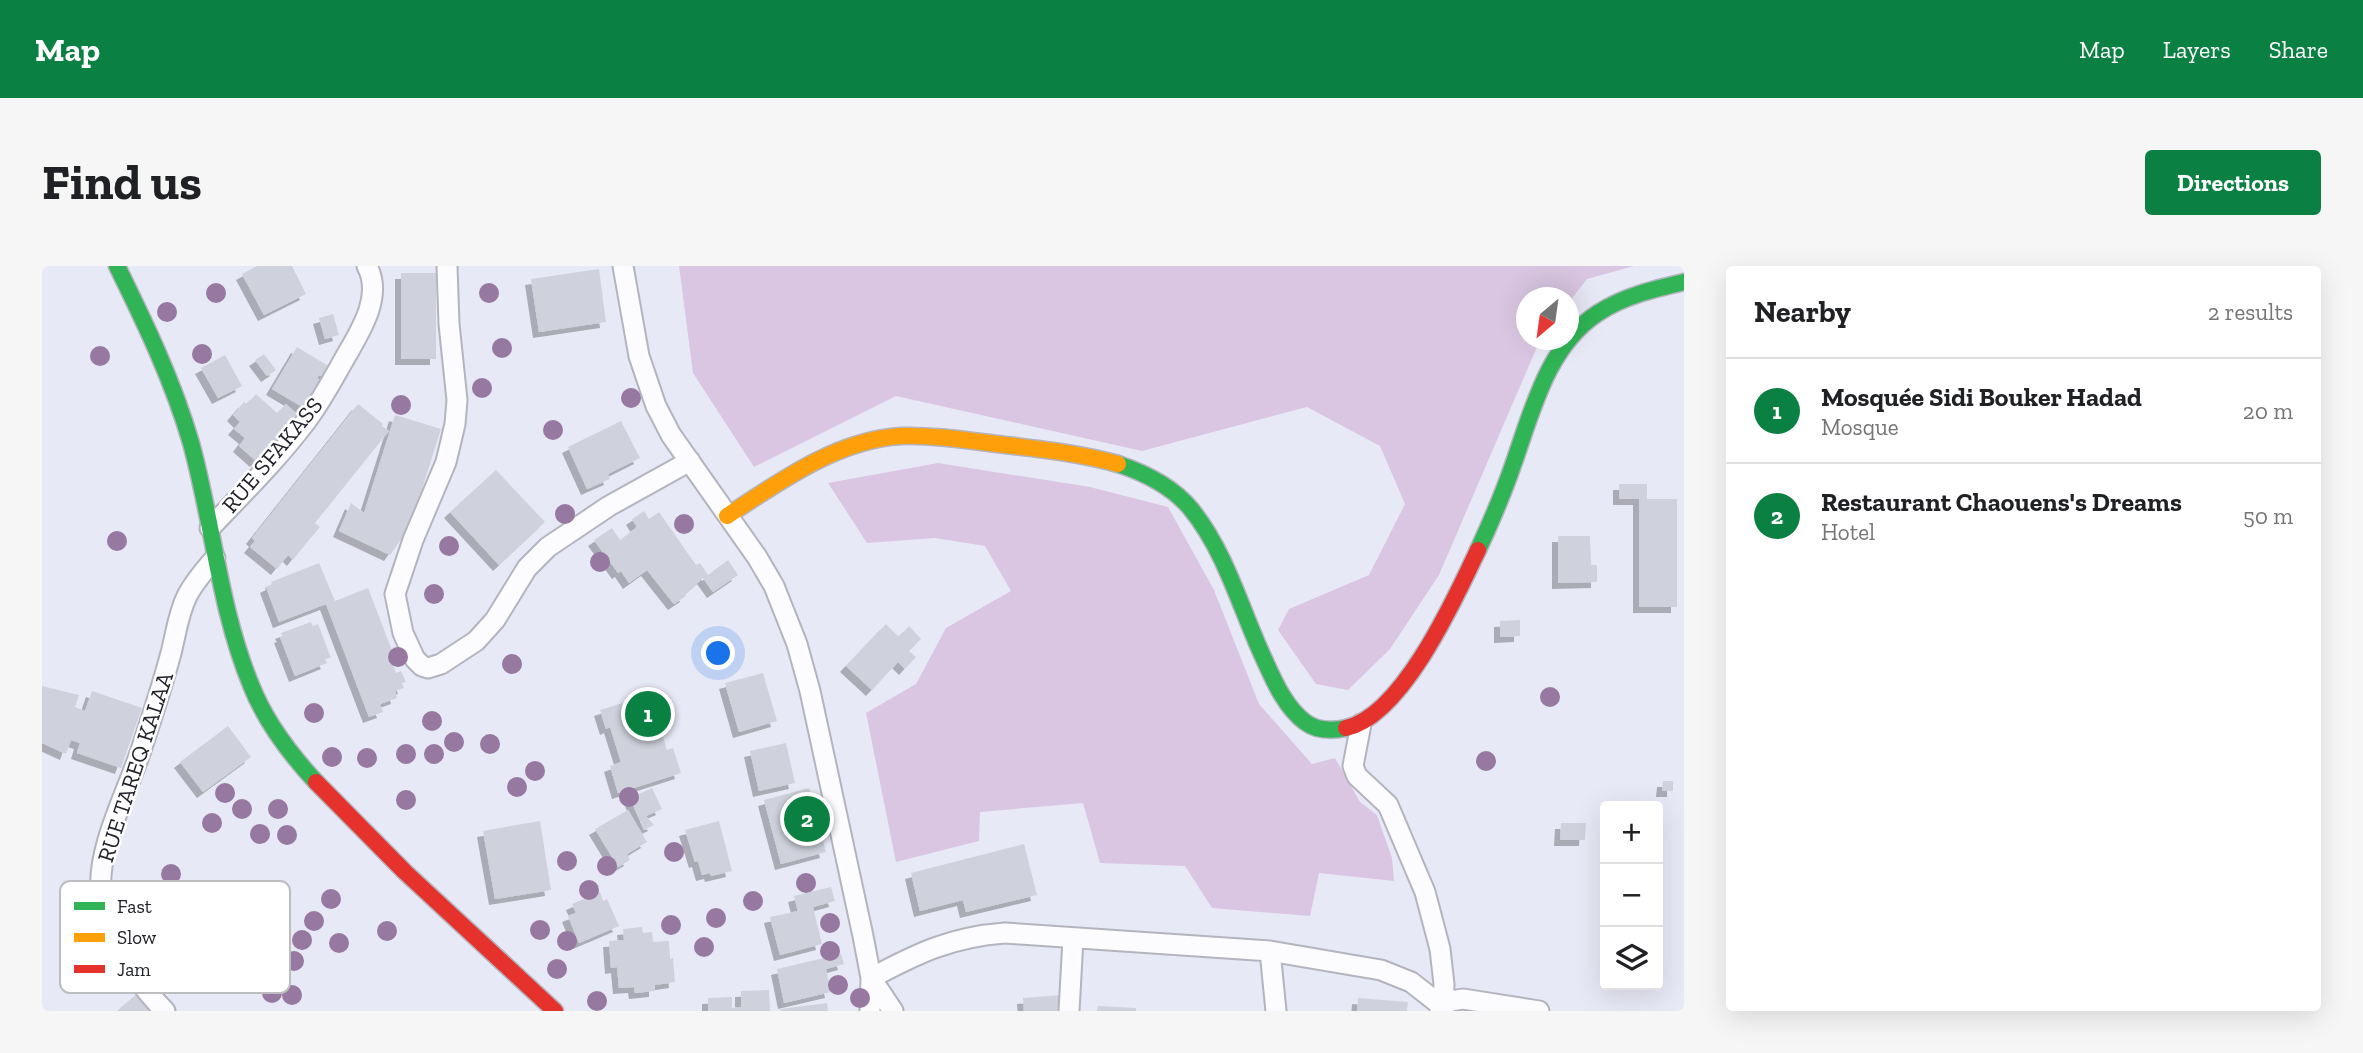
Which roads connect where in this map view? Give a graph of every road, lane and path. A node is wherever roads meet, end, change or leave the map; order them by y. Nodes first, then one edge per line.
1 (117, 266) edge
2 (367, 266) edge
3 (447, 266) edge
4 (624, 266) edge
5 (1684, 282) edge
6 (690, 461) junction
7 (727, 516) junction
8 (210, 527) junction
9 (215, 558) junction
10 (1362, 724) junction
11 (101, 881) edge
12 (1073, 939) junction
13 (1270, 951) junction
14 (871, 978) junction
15 (148, 993) edge
16 (1442, 1009) edge
17 (164, 1011) edge
18 (555, 1011) edge
19 (870, 1011) edge
20 (893, 1011) edge
21 (1069, 1011) edge
22 (1276, 1011) edge
23 (1539, 1011) edge

1 - 8 street
2 - 8 street, RUE SFAKASS
3 - 6 street
4 - 6 street
5 - 10 street
6 - 7 street
7 - 10 street
7 - 14 street
8 - 9 street
9 - 11 street, RUE TAREQ KALAA
9 - 18 street
10 - 16 street
12 - 13 street
12 - 14 street
12 - 21 street
13 - 16 street
13 - 22 street
14 - 19 street
14 - 20 street
15 - 17 street, RUE TAREQ KALAA
16 - 23 street

